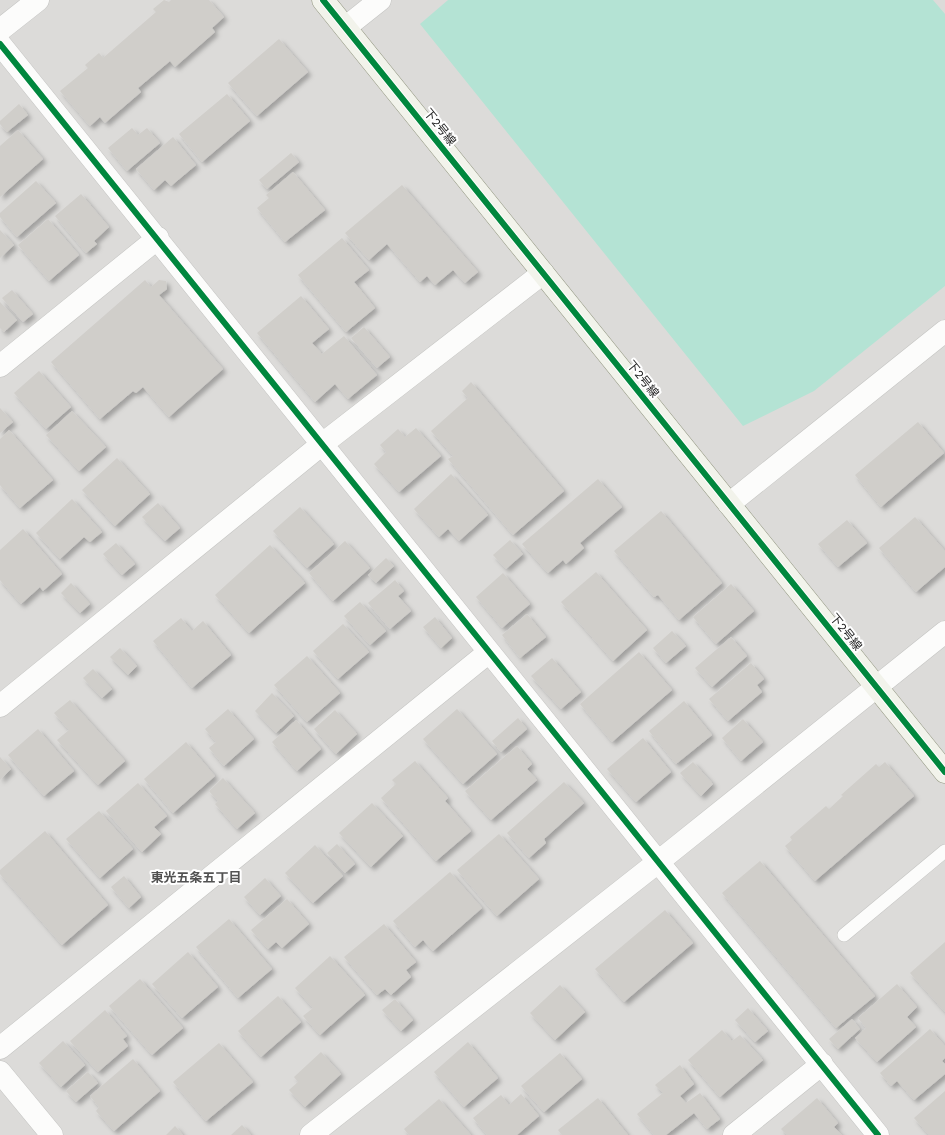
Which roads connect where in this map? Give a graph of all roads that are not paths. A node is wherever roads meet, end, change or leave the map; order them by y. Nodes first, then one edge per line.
1 (38, 0) edge
2 (324, 0) edge
3 (380, 0) edge
4 (346, 28) junction
5 (0, 30) edge
6 (0, 44) edge
7 (158, 238) junction
8 (543, 273) junction
9 (945, 331) edge
10 (0, 366) edge
11 (321, 445) junction
12 (729, 504) junction
13 (945, 632) edge
14 (489, 652) junction
15 (876, 686) junction
16 (0, 706) edge
17 (943, 766) edge
18 (945, 851) edge
19 (658, 862) junction
20 (844, 935) dead end
21 (0, 1048) edge
22 (822, 1064) junction
23 (0, 1072) edge
24 (52, 1135) edge
25 (311, 1135) edge
26 (734, 1135) edge
27 (878, 1135) edge

1 - 5 street
2 - 4 street, 下2号線
3 - 4 street
4 - 8 street, 下2号線
6 - 7 street
7 - 10 street
7 - 11 street
8 - 11 street
8 - 12 street, 下2号線
9 - 12 street
11 - 14 street
11 - 16 street
12 - 15 street, 下2号線
13 - 15 street
14 - 19 street
14 - 21 street
15 - 17 street, 下2号線
15 - 19 street
18 - 20 lane
19 - 22 street
19 - 25 street
22 - 26 street
22 - 27 street
23 - 24 street

